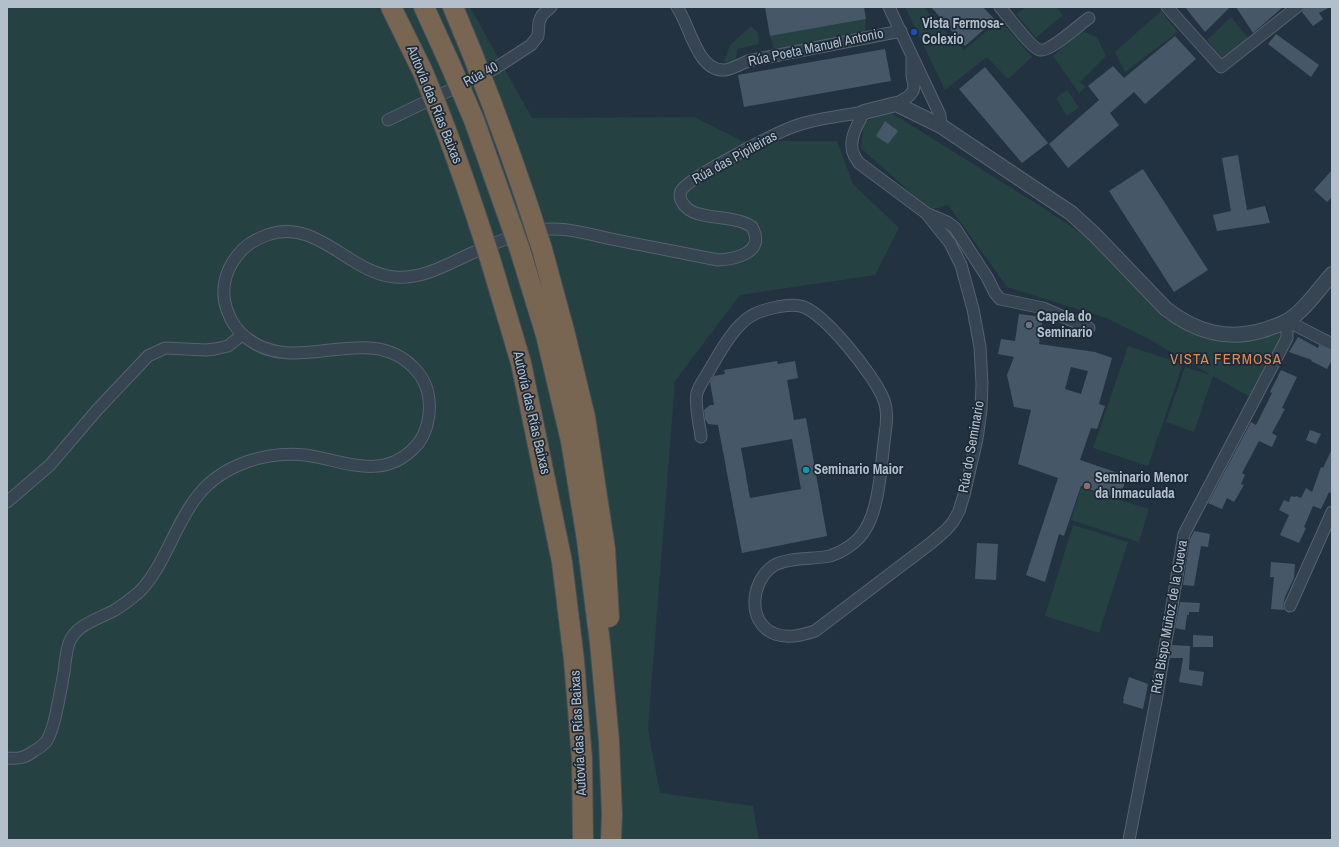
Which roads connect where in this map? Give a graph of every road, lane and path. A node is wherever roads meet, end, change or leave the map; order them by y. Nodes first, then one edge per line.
1 (391, 7) edge
2 (424, 7) edge
3 (453, 7) edge
4 (551, 7) edge
5 (677, 7) edge
6 (889, 7) edge
7 (1000, 7) edge
8 (1167, 7) edge
9 (1297, 7) edge
10 (1089, 18) dead end
11 (901, 31) junction
12 (912, 57) junction
13 (896, 104) junction
14 (864, 112) junction
15 (388, 120) dead end
16 (941, 126) junction
17 (926, 213) junction
18 (1332, 274) edge
19 (1287, 321) junction
20 (1089, 328) dead end
21 (242, 334) junction
22 (1332, 344) edge
23 (701, 437) dead end
24 (7, 502) edge
25 (1332, 512) edge
26 (1290, 606) dead end
27 (7, 758) edge
28 (612, 814) junction
29 (583, 840) edge
30 (611, 840) edge
31 (1129, 840) edge

1 - 29 highway, Autovía das Rías Baixas, bridge
2 - 28 highway, Autovía das Rías Baixas, bridge
3 - 28 highway, bridge
4 - 15 street, Rúa 40
5 - 11 street, Rúa Poeta Manuel Antonio
6 - 11 street
7 - 10 street
8 - 9 street
11 - 12 street
12 - 13 street
12 - 16 street
13 - 14 street
13 - 16 street
14 - 17 street, Rúa do Seminario
14 - 21 street, Rúa das Pipileiras
16 - 19 street
17 - 20 street
17 - 23 street, Rúa do Seminario
18 - 19 street
19 - 22 street
19 - 31 street, Rúa Bispo Muñoz de la Cueva
21 - 24 street
21 - 27 street
25 - 26 street
28 - 30 highway, Autovía das Rías Baixas

